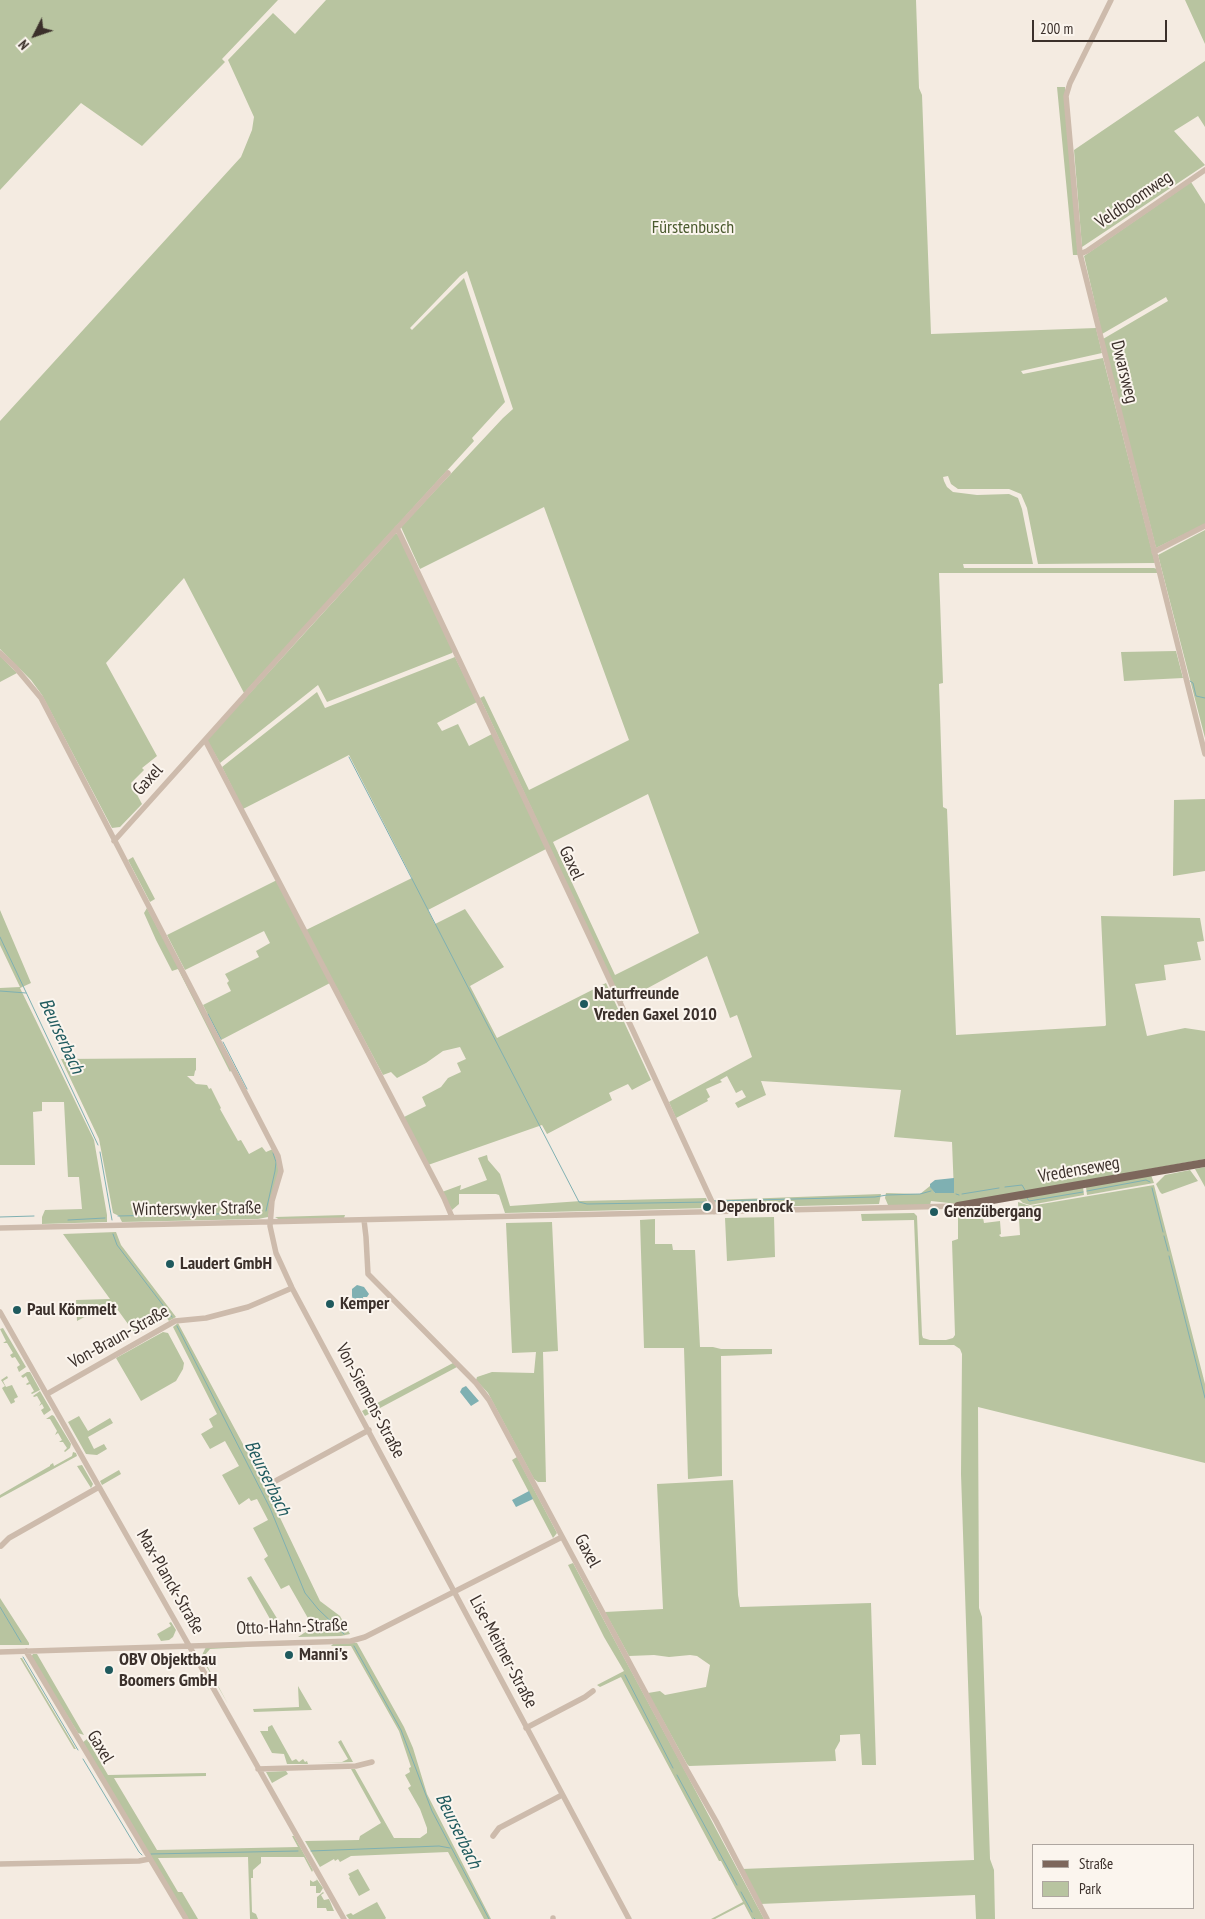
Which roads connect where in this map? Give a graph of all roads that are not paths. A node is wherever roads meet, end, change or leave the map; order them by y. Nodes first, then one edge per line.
1 (1111, 0) edge
2 (1205, 170) edge
3 (1080, 254) junction
4 (448, 473) dead end
5 (1205, 526) edge
6 (397, 528) junction
7 (1154, 552) junction
8 (0, 653) edge
9 (205, 740) junction
10 (1205, 754) edge
11 (114, 841) junction
12 (1205, 1163) edge
13 (958, 1206) joint
14 (714, 1212) junction
15 (452, 1217) junction
16 (364, 1220) junction
17 (270, 1222) junction
18 (0, 1228) edge
19 (292, 1288) junction
20 (0, 1312) edge
21 (47, 1394) junction
22 (369, 1430) junction
23 (270, 1484) dead end
24 (99, 1487) junction
25 (562, 1536) junction
26 (1, 1546) edge
27 (454, 1591) junction
28 (189, 1646) junction
29 (26, 1651) junction
30 (0, 1652) edge
31 (594, 1691) dead end
32 (526, 1728) junction
33 (372, 1762) dead end
34 (258, 1769) junction
35 (562, 1795) junction
36 (493, 1836) dead end
37 (149, 1859) junction
38 (0, 1864) edge
39 (186, 1919) edge
40 (344, 1919) edge
41 (629, 1919) edge
42 (767, 1919) edge

1 - 3 street, Dwarsweg
2 - 3 street, Veldboomweg
3 - 7 street, Dwarsweg
4 - 6 street, Gaxel
5 - 7 street
6 - 9 street, Gaxel
6 - 14 street, Gaxel
7 - 10 street, Dwarsweg
8 - 11 street, Von-Siemens-Straße
9 - 11 street, Gaxel
9 - 15 street
11 - 17 street, Von-Siemens-Straße
12 - 13 main road, Vredenseweg
13 - 14 street, Winterswyker Straße
14 - 15 street, Winterswyker Straße
15 - 16 street, Winterswyker Straße
16 - 17 street, Winterswyker Straße
16 - 25 street, Gaxel
17 - 18 street, Winterswyker Straße
17 - 19 street, Von-Siemens-Straße
19 - 21 street, Von-Braun-Straße
19 - 22 street, Von-Siemens-Straße
20 - 21 street, Max-Planck-Straße
21 - 24 street, Max-Planck-Straße
22 - 23 street
22 - 27 street, Von-Siemens-Straße
24 - 26 street
24 - 28 street, Max-Planck-Straße
25 - 27 street, Otto-Hahn-Straße
25 - 42 street, Gaxel
27 - 28 street, Otto-Hahn-Straße
27 - 32 street, Lise-Meitner-Straße
28 - 29 street, Otto-Hahn-Straße
28 - 34 street, Max-Planck-Straße
29 - 30 street, Otto-Hahn-Straße
29 - 37 street, Gaxel
31 - 32 street, Lise-Meitner-Straße
32 - 35 street, Lise-Meitner-Straße
33 - 34 street
34 - 40 street, Max-Planck-Straße
35 - 36 street
35 - 41 street, Lise-Meitner-Straße
37 - 38 street
37 - 39 street, Gaxel

